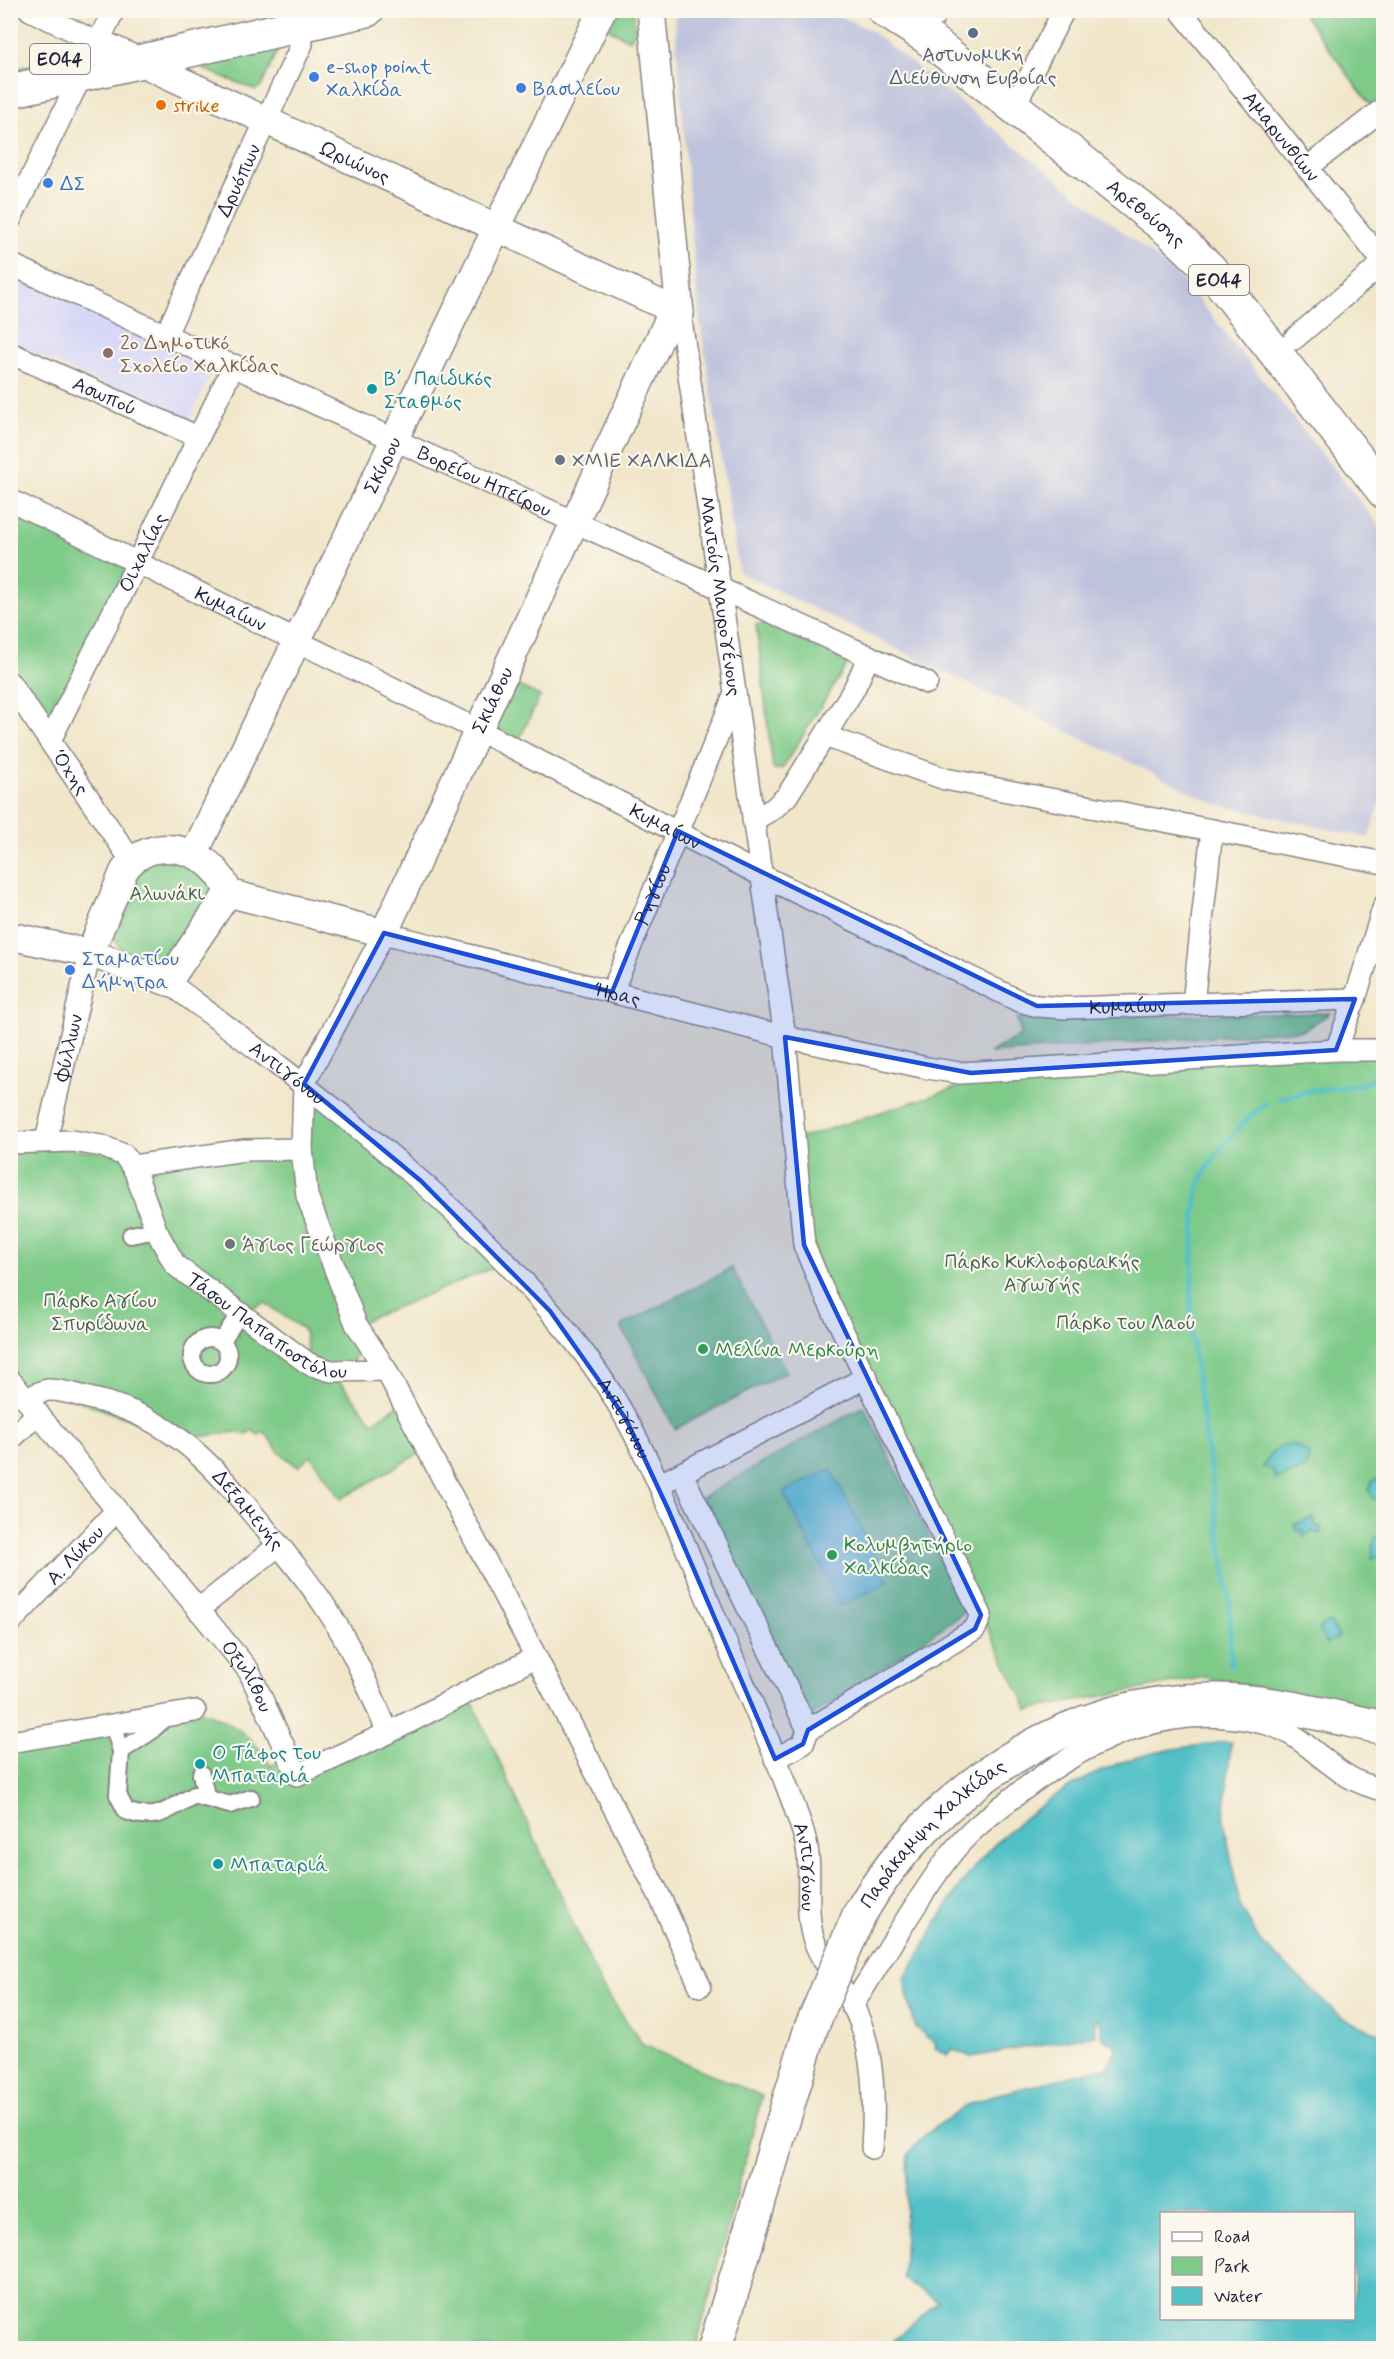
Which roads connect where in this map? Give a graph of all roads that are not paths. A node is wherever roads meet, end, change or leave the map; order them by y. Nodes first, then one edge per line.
1 (30, 10) edge
2 (114, 10) edge
3 (268, 10) edge
4 (367, 10) edge
5 (602, 10) edge
6 (651, 10) edge
7 (884, 10) edge
8 (1064, 10) edge
9 (1180, 10) edge
10 (931, 13) edge
11 (299, 26) junction
12 (96, 54) junction
13 (142, 63) junction
14 (10, 70) edge
15 (10, 91) edge
16 (1018, 98) junction
17 (1383, 108) edge
18 (267, 121) junction
19 (1307, 168) junction
20 (10, 220) edge
21 (497, 228) junction
22 (1383, 262) edge
23 (10, 264) edge
24 (676, 311) junction
25 (166, 334) junction
26 (1294, 339) junction
27 (10, 353) edge
28 (234, 365) junction
29 (198, 437) junction
30 (395, 438) junction
31 (1383, 458) edge
32 (1383, 492) edge
33 (10, 500) edge
34 (575, 521) junction
35 (137, 563) junction
36 (719, 587) junction
37 (297, 641) junction
38 (868, 656) junction
39 (10, 683) edge
40 (927, 683) dead end
41 (735, 696) junction
42 (478, 730) junction
43 (825, 736) junction
44 (50, 741) junction
45 (753, 820) junction
46 (1212, 830) junction
47 (678, 831) junction
48 (194, 854) junction
49 (131, 860) junction
50 (1383, 863) edge
51 (761, 874) junction
52 (228, 893) junction
53 (1383, 906) edge
54 (384, 933) junction
55 (10, 936) edge
56 (90, 953) junction
57 (168, 982) junction
58 (612, 992) junction
59 (1355, 999) junction
60 (1193, 1004) junction
61 (785, 1037) junction
62 (1336, 1050) junction
63 (1383, 1050) edge
64 (304, 1084) junction
65 (46, 1141) junction
66 (10, 1143) edge
67 (302, 1149) junction
68 (133, 1166) junction
69 (156, 1230) junction
70 (132, 1235) dead end
71 (240, 1313) junction
72 (221, 1342) dead end
73 (386, 1370) junction
74 (867, 1377) junction
75 (10, 1380) edge
76 (32, 1406) junction
77 (10, 1440) edge
78 (682, 1474) junction
79 (658, 1486) junction
80 (116, 1511) junction
81 (279, 1545) junction
82 (198, 1610) junction
83 (10, 1623) edge
84 (537, 1657) junction
85 (195, 1711) dead end
86 (168, 1715) junction
87 (113, 1724) junction
88 (1383, 1728) edge
89 (808, 1730) junction
90 (388, 1733) junction
91 (10, 1742) edge
92 (121, 1751) junction
93 (775, 1759) junction
94 (201, 1774) dead end
95 (1383, 1791) edge
96 (194, 1795) junction
97 (252, 1798) dead end
98 (700, 1986) dead end
99 (852, 2006) junction
100 (872, 2148) dead end
101 (716, 2349) edge

1 - 12 street
2 - 12 street
3 - 12 main road, ΕΟ44
4 - 11 main road, ΕΟ44
5 - 21 street, Σκύρου
6 - 24 street, Μαντούς Μαυρογένους
7 - 16 main road, Αρεθούσης / ΕΟ44
8 - 16 street
9 - 19 street, Αμαρυνθίων
10 - 16 main road, Αρεθούσης / ΕΟ44
11 - 13 main road, ΕΟ44
11 - 18 street, Δρυόπων
12 - 13 main road, ΕΟ44
12 - 14 main road, ΕΟ44
12 - 15 main road, ΕΟ44
12 - 20 street
13 - 18 street, Ωριώνος
16 - 26 main road, Αρεθούσης / ΕΟ44
16 - 32 main road, Αρεθούσης / ΕΟ44
17 - 19 street
18 - 21 street, Ωριώνος
18 - 25 street, Δρυόπων
19 - 22 street, Αμαρυνθίων
21 - 24 street, Ωριώνος
21 - 30 street, Σκύρου
22 - 26 street
23 - 25 street, Βορείου Ηπείρου
24 - 34 street, Σκιάθου
24 - 36 street, Μαντούς Μαυρογένους
25 - 28 street, Βορείου Ηπείρου
26 - 31 main road, Αρεθούσης / ΕΟ44
27 - 29 street, Ασωπού
28 - 29 street, Οιχαλίας
28 - 30 street, Βορείου Ηπείρου
29 - 35 street, Οιχαλίας
30 - 34 street, Βορείου Ηπείρου
30 - 37 street, Σκύρου
33 - 35 street, Κυμαίων
34 - 36 street, Βορείου Ηπείρου
34 - 42 street, Σκιάθου
35 - 37 street, Κυμαίων
35 - 44 street, Οιχαλίας
36 - 38 street, Βορείου Ηπείρου
36 - 41 street, Μαντούς Μαυρογένους
37 - 42 street, Κυμαίων
37 - 48 street, Σκύρου
38 - 40 street, Βορείου Ηπείρου
38 - 43 street
39 - 44 street, Όχης
41 - 45 street, Μαντούς Μαυρογένους
41 - 47 street, Ρηγίου
42 - 47 street, Κυμαίων
42 - 54 street, Σκιάθου
43 - 45 street
43 - 46 street
44 - 49 street, Όχης
45 - 51 street, Μαντούς Μαυρογένους
46 - 50 street
46 - 60 street
47 - 51 street, Κυμαίων
47 - 58 street, Ρηγίου
48 - 49 street
48 - 52 street
49 - 56 street
51 - 60 street, Κυμαίων
51 - 61 street, Μαντούς Μαυρογένους
52 - 54 street, Ήρας
52 - 57 street
53 - 59 street
54 - 58 street, Ήρας
54 - 64 street, Σκιάθου
55 - 56 street
56 - 57 street
56 - 65 street, Φύλλων
57 - 64 street, Αντιγόνου
58 - 61 street, Ήρας
59 - 60 street, Κυμαίων
59 - 62 street
61 - 62 street, Ήρας
61 - 74 street, Μαντούς Μαυρογένους
62 - 63 street, Ήρας
64 - 67 street
64 - 79 street, Αντιγόνου
65 - 66 street
65 - 68 street
67 - 68 street
67 - 73 street
68 - 69 street, Τάσου Παπαποστόλου
69 - 70 street
69 - 71 street, Τάσου Παπαποστόλου
71 - 72 street
71 - 73 street, Τάσου Παπαποστόλου
73 - 84 street
74 - 78 street
74 - 89 street, Μαντούς Μαυρογένους
75 - 76 street, Οξυλίθου
76 - 77 street
76 - 80 street, Οξυλίθου
76 - 81 street, Δεξαμενής
78 - 79 street
78 - 89 street
79 - 93 street, Αντιγόνου
80 - 82 street, Οξυλίθου
80 - 83 street, Α. Λύκου
81 - 82 street
81 - 90 street, Δεξαμενής
82 - 90 street, Οξυλίθου
84 - 90 street, Οξυλίθου
84 - 98 street
85 - 86 street
86 - 87 street
86 - 92 street
87 - 91 street
87 - 92 street
88 - 101 main road, Παράκαμψη Χαλκίδας, bridge
89 - 93 street
92 - 96 street
93 - 99 street, Αντιγόνου
94 - 96 street
95 - 99 street
96 - 97 street
99 - 100 street, Αντιγόνου

